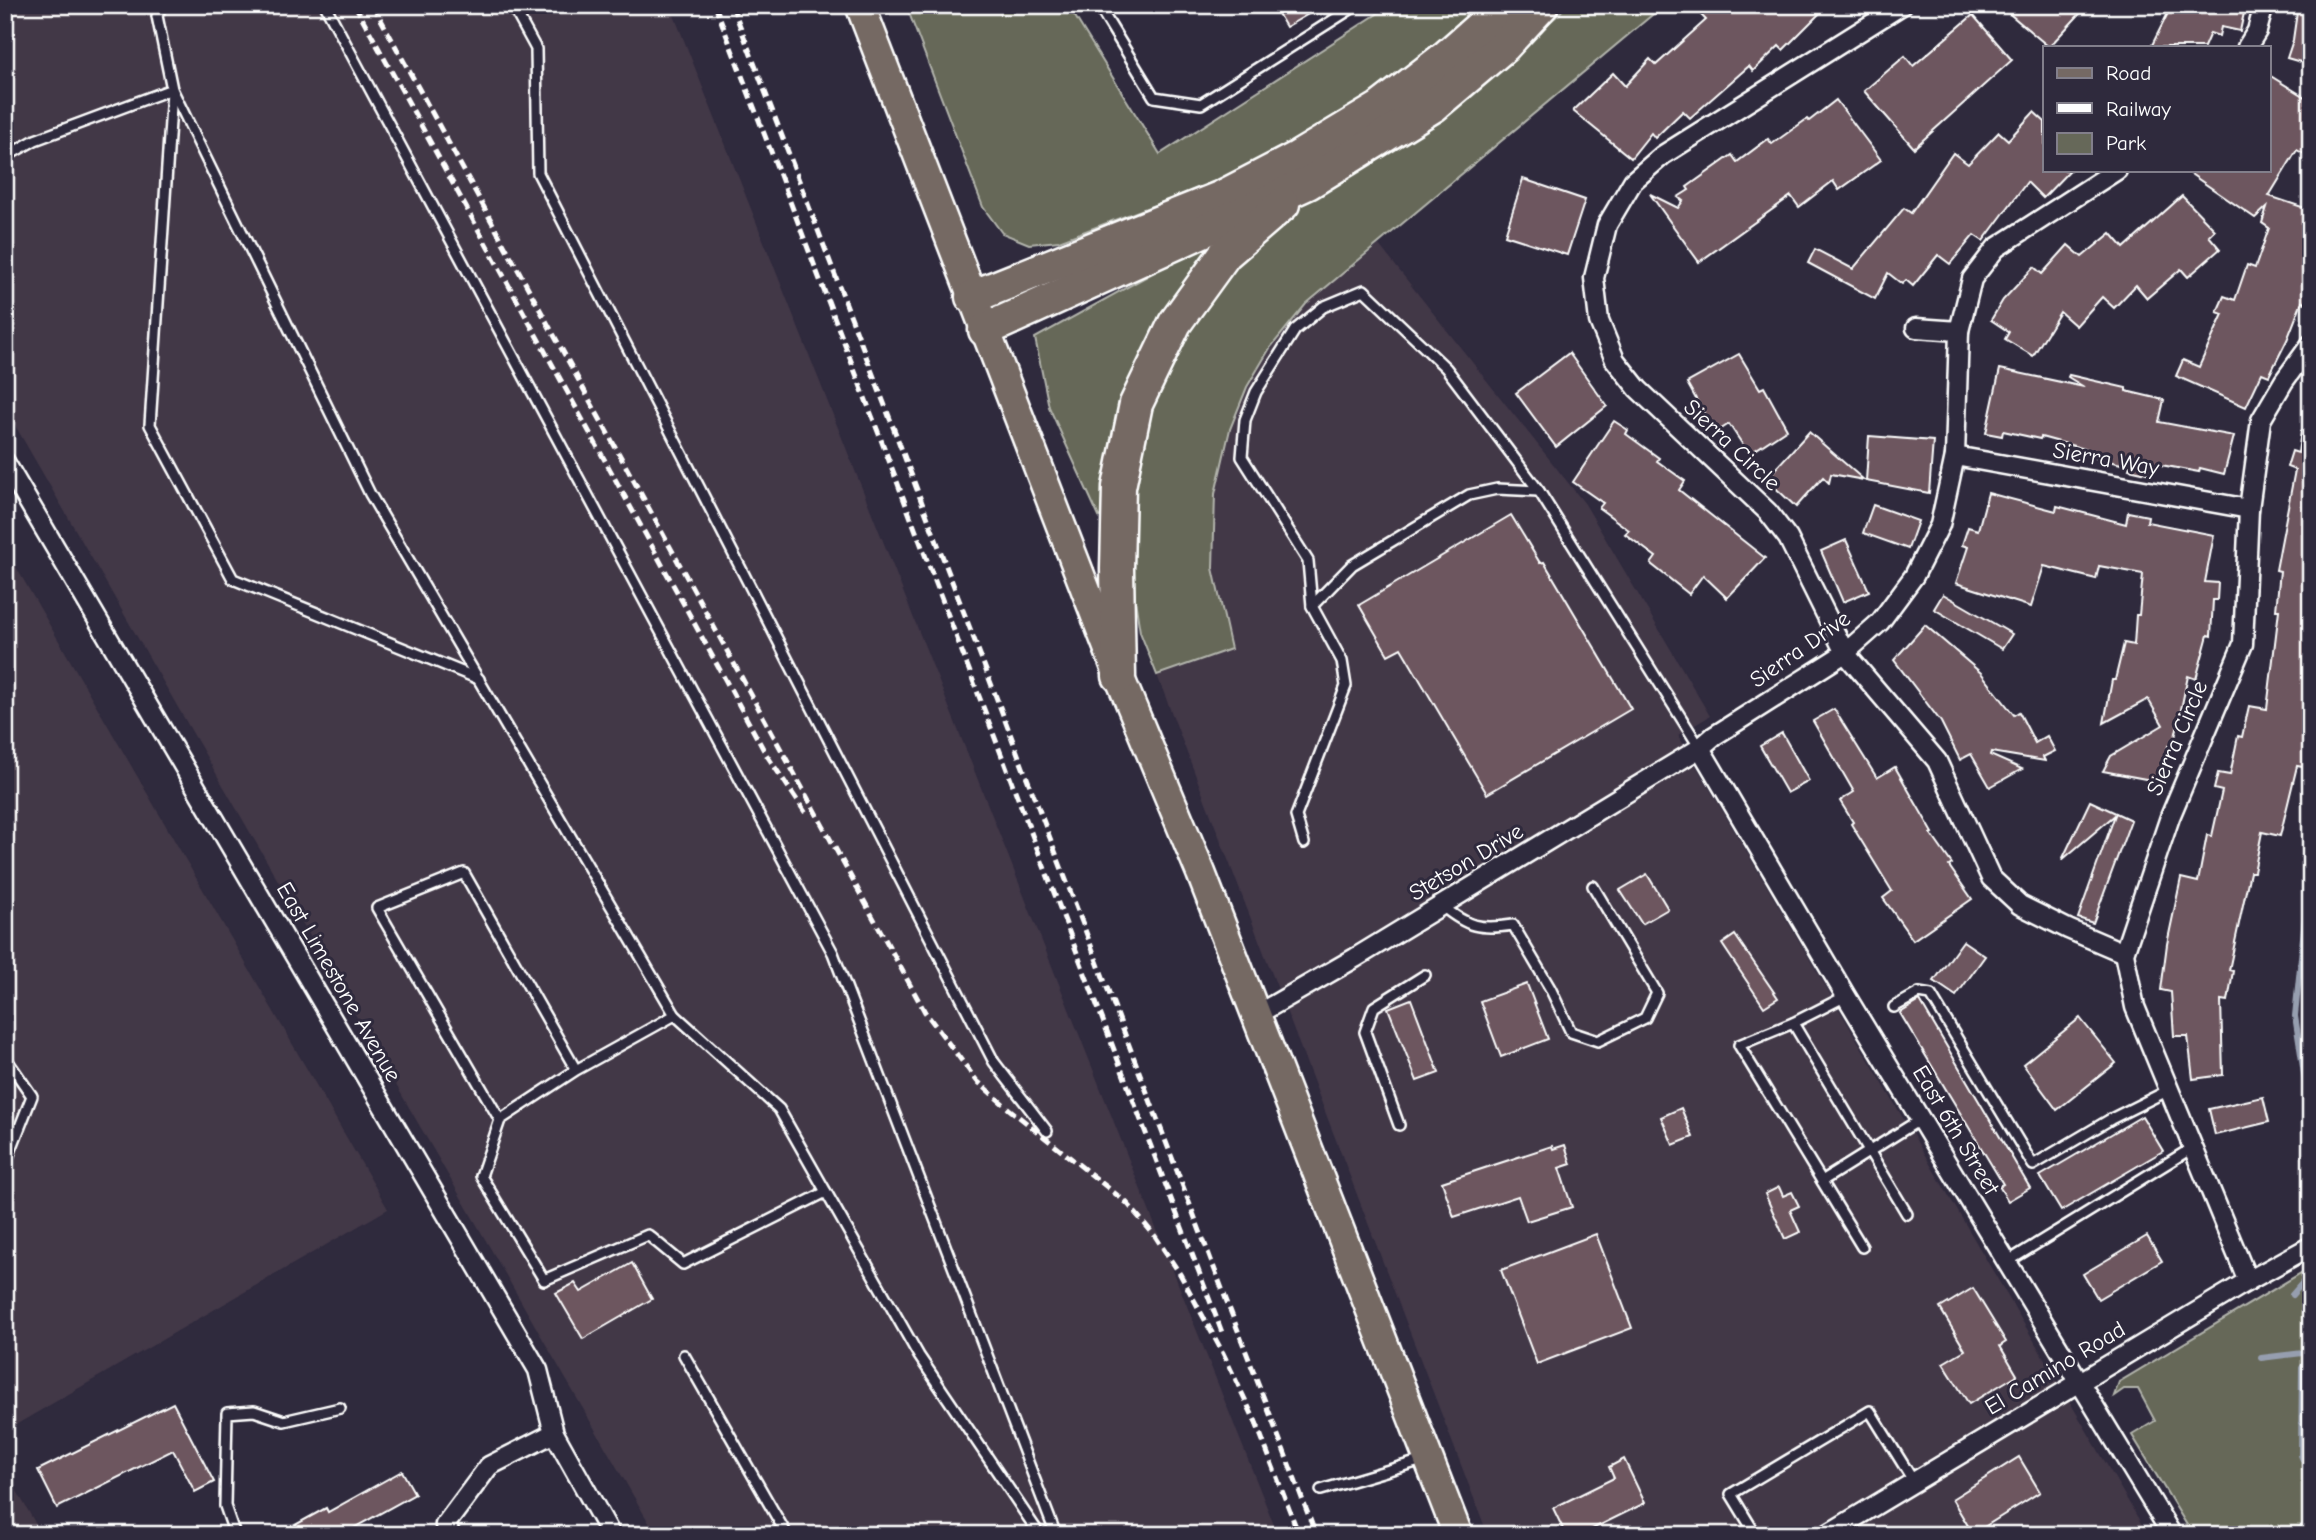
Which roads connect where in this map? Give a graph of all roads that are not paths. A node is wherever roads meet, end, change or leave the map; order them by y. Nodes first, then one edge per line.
1 (162, 5) edge
2 (325, 5) edge
3 (512, 5) edge
4 (860, 5) edge
5 (1098, 5) edge
6 (1357, 5) edge
7 (1505, 5) edge
8 (1542, 5) edge
9 (1902, 5) edge
10 (2264, 5) edge
11 (2248, 46) edge
12 (172, 89) junction
13 (5, 157) edge
14 (2114, 172) edge
15 (1308, 183) junction
16 (972, 297) junction
17 (1916, 328) dead end
18 (985, 330) junction
19 (1959, 331) junction
20 (2311, 344) edge
21 (1955, 456) junction
22 (5, 462) edge
23 (1539, 491) junction
24 (2249, 509) junction
25 (1312, 606) junction
26 (1845, 653) junction
27 (1119, 676) junction
28 (478, 680) junction
29 (1700, 748) junction
30 (1304, 843) dead end
31 (1593, 886) dead end
32 (1442, 906) junction
33 (2124, 953) junction
34 (1426, 975) dead end
35 (1846, 996) junction
36 (1894, 1007) dead end
37 (675, 1015) junction
38 (1256, 1015) junction
39 (1793, 1023) junction
40 (5, 1058) edge
41 (576, 1070) junction
42 (2169, 1090) junction
43 (1921, 1119) junction
44 (500, 1120) junction
45 (1399, 1125) dead end
46 (1047, 1131) dead end
47 (2192, 1148) junction
48 (1870, 1151) junction
49 (5, 1164) edge
50 (1822, 1181) junction
51 (826, 1192) junction
52 (1907, 1214) dead end
53 (2311, 1246) edge
54 (1861, 1247) dead end
55 (2007, 1262) junction
56 (2248, 1280) junction
57 (684, 1355) dead end
58 (2079, 1382) junction
59 (340, 1408) dead end
60 (554, 1433) junction
61 (1428, 1458) junction
62 (1914, 1482) junction
63 (1321, 1490) dead end
64 (2169, 1534) edge
65 (235, 1535) edge
66 (451, 1535) edge
67 (611, 1535) edge
68 (787, 1535) edge
69 (1040, 1535) edge
70 (1056, 1535) edge
71 (1458, 1535) edge
72 (1756, 1535) edge
73 (1826, 1535) edge

1 - 12 lane
2 - 70 lane
3 - 46 lane
4 - 16 main road
5 - 6 lane
7 - 16 highway
8 - 15 highway
9 - 26 street, Sierra Circle
10 - 11 street
12 - 13 lane
12 - 28 lane
12 - 28 lane
14 - 19 street, Sierra Drive
15 - 18 highway
15 - 27 highway
16 - 18 main road
17 - 19 street
18 - 27 main road
19 - 21 street, Sierra Drive
20 - 24 street, Sierra Circle
21 - 24 street, Sierra Way
21 - 26 street, Sierra Drive
22 - 60 street, East Limestone Avenue
23 - 25 lane
23 - 25 lane
23 - 29 lane
24 - 33 street, Sierra Circle
25 - 30 lane
26 - 29 street, Sierra Drive
26 - 33 street, Sierra Circle
27 - 38 main road
28 - 37 lane
29 - 32 street, Stetson Drive
29 - 35 street, East 6th Street
31 - 32 lane
32 - 38 street, Stetson Drive
33 - 42 street
34 - 45 lane
35 - 39 lane
35 - 43 street, East 6th Street
36 - 42 lane
37 - 41 lane
37 - 51 lane
38 - 61 main road
39 - 48 lane
39 - 50 lane
40 - 49 lane
41 - 44 lane
41 - 44 lane
42 - 47 street
43 - 48 lane
43 - 55 street, East 6th Street
44 - 51 lane
47 - 55 lane
47 - 56 street
48 - 50 lane
48 - 52 lane
50 - 54 lane
51 - 69 lane
53 - 56 street, El Camino Road
55 - 58 street, East 6th Street
56 - 58 street, El Camino Road
57 - 68 lane
58 - 62 street, El Camino Road
58 - 64 street, East 6th Street
59 - 65 lane
60 - 66 street
60 - 67 street, East Limestone Avenue
61 - 63 lane
61 - 71 main road
62 - 72 lane
62 - 73 street, El Camino Road

